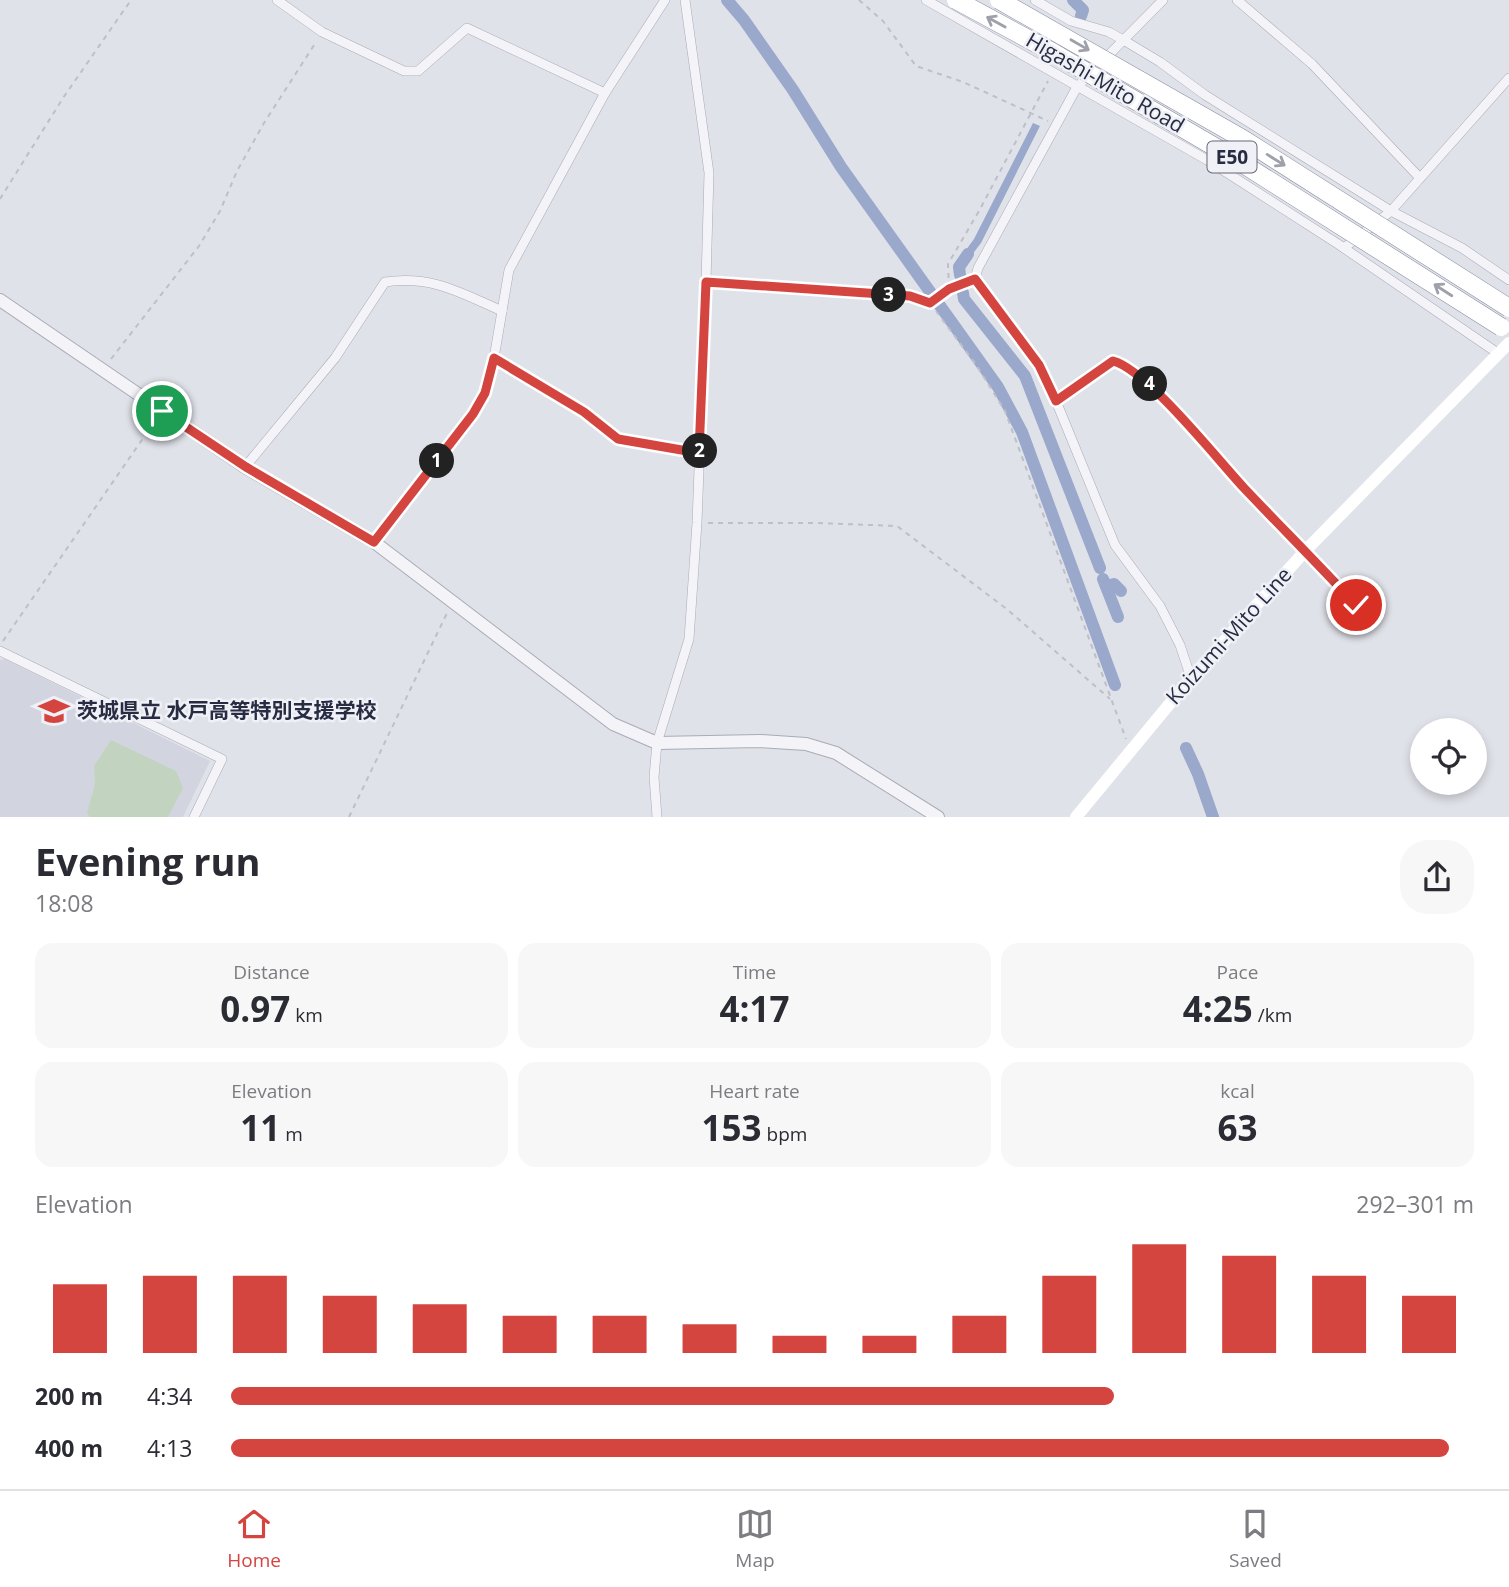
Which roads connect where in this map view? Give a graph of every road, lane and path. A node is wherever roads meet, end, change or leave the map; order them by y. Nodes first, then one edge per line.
1 (131, 0) edge
2 (277, 0) edge
3 (665, 0) edge
4 (685, 0) edge
5 (859, 0) edge
6 (926, 0) edge
7 (956, 0) edge
8 (999, 0) edge
9 (1035, 0) edge
10 (1163, 0) edge
11 (1237, 0) edge
12 (322, 32) junction
13 (1125, 40) junction
14 (1052, 73) junction
15 (1509, 78) edge
16 (1077, 87) junction
17 (605, 93) junction
18 (1031, 113) junction
19 (1055, 124) junction
20 (1420, 178) junction
21 (0, 199) edge
22 (1391, 211) junction
23 (1344, 248) junction
24 (975, 279) junction
25 (1509, 281) edge
26 (706, 282) junction
27 (949, 289) junction
28 (0, 300) edge
29 (930, 303) junction
30 (1509, 308) edge
31 (502, 311) junction
32 (1501, 327) dead end
33 (1509, 343) edge
34 (1499, 354) junction
35 (494, 358) junction
36 (102, 370) junction
37 (1056, 401) junction
38 (162, 411) junction
39 (699, 453) junction
40 (246, 467) junction
41 (696, 523) junction
42 (374, 542) junction
43 (1306, 550) junction
44 (452, 602) junction
45 (1356, 605) dead end
46 (0, 644) edge
47 (0, 651) edge
48 (1191, 678) junction
49 (1111, 700) junction
50 (657, 743) junction
51 (1130, 750) junction
52 (194, 817) edge
53 (349, 817) edge
54 (657, 817) edge
55 (938, 817) edge
56 (1076, 817) edge

1 - 21 path
2 - 12 street
3 - 17 street
4 - 26 street
5 - 18 path
6 - 14 street
32 -> 7 highway, Higashi-Mito Road / E50, bridge
8 -> 30 highway, Higashi-Mito Road / E50, bridge
9 - 13 street
10 - 13 street
11 - 20 street
12 - 17 street
12 - 36 path
13 - 16 street
13 - 22 street
14 - 16 street
14 - 18 path
15 - 20 street
16 - 19 street
16 - 23 street
17 - 31 street
18 - 19 path
18 - 27 path
19 - 24 street
20 - 22 street
22 - 23 street
22 - 25 street
23 - 34 street
24 - 27 path
24 - 37 street
26 - 29 path
26 - 39 street
27 - 29 path
28 - 36 street
29 - 49 path
31 - 35 street
31 - 40 street
33 - 34 main road, Koizumi-Mito Line
34 - 43 main road, Koizumi-Mito Line
35 - 39 street
35 - 42 street
36 - 38 street
37 - 43 path
37 - 48 street
38 - 40 street
38 - 46 path
39 - 41 street
40 - 42 street
41 - 49 path
41 - 50 street
42 - 44 street
43 - 45 path
43 - 48 main road, Koizumi-Mito Line
44 - 50 street
44 - 53 path
47 - 52 street
48 - 51 main road, Koizumi-Mito Line
49 - 51 path
50 - 54 street
50 - 55 street
51 - 56 main road, Koizumi-Mito Line

